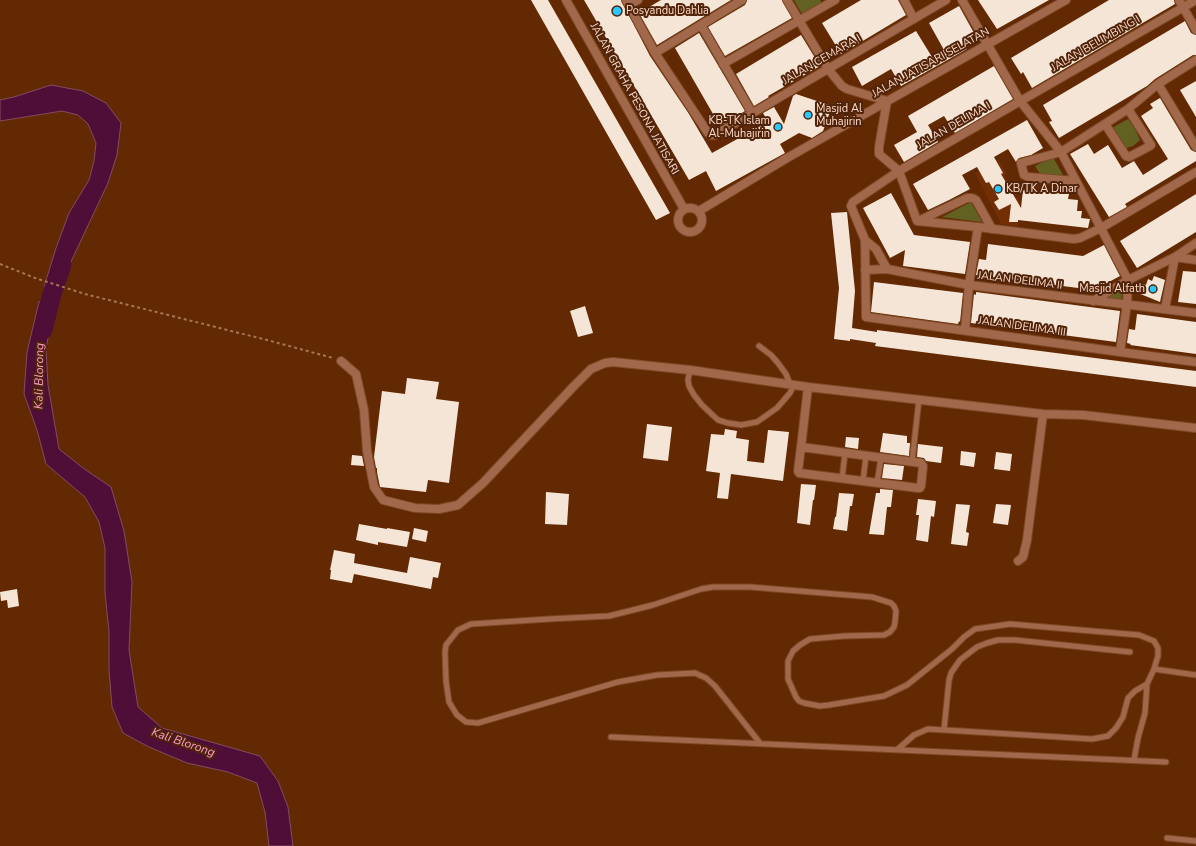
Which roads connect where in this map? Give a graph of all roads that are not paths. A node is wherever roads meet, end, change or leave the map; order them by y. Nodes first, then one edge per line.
1 (566, 0) edge
2 (638, 0) edge
3 (742, 0) edge
4 (788, 0) edge
5 (835, 0) edge
6 (904, 0) edge
7 (946, 0) edge
8 (962, 0) edge
9 (1066, 0) edge
10 (1196, 0) edge
11 (826, 2) edge
12 (627, 3) edge
13 (1181, 4) edge
14 (914, 19) junction
15 (800, 20) junction
16 (701, 25) junction
17 (1196, 30) edge
18 (987, 44) junction
19 (655, 53) junction
20 (1196, 60) edge
21 (723, 64) junction
22 (828, 69) junction
23 (1158, 84) junction
24 (887, 101) junction
25 (1020, 101) junction
26 (1128, 109) junction
27 (752, 113) junction
28 (1104, 124) junction
29 (1196, 147) edge
30 (1061, 152) junction
31 (900, 171) junction
32 (1196, 172) edge
33 (1076, 181) junction
34 (684, 209) junction
35 (699, 212) junction
36 (918, 221) junction
37 (978, 227) junction
38 (1101, 228) junction
39 (992, 229) junction
40 (865, 240) junction
41 (1196, 243) edge
42 (1175, 257) junction
43 (1196, 260) edge
44 (887, 269) junction
45 (865, 270) junction
46 (1128, 280) junction
47 (969, 285) junction
48 (1093, 301) junction
49 (1127, 304) junction
50 (1165, 309) junction
51 (1196, 313) edge
52 (965, 330) junction
53 (759, 346) dead end
54 (1120, 352) junction
55 (342, 361) road end
56 (1196, 362) edge
57 (690, 370) junction
58 (792, 384) junction
59 (808, 387) junction
60 (919, 399) junction
61 (1043, 414) junction
62 (1196, 428) edge
63 (801, 447) junction
64 (845, 453) junction
65 (866, 456) junction
66 (881, 458) junction
67 (912, 462) junction
68 (842, 478) junction
69 (863, 481) junction
70 (877, 483) junction
71 (1018, 561) dead end
72 (1130, 652) dead end
73 (1154, 669) junction
74 (1196, 675) edge
75 (1147, 684) junction
76 (944, 730) junction
77 (611, 737) dead end
78 (760, 743) junction
79 (898, 749) junction
80 (1134, 760) junction
81 (1166, 762) dead end
82 (1167, 838) dead end
83 (1196, 841) edge

1 - 34 street, JALAN GRAHA PESONA JATISARI
2 - 12 street
3 - 16 street
4 - 15 street
5 - 11 street
6 - 14 street
7 - 14 street, JALAN CEMARA I
8 - 18 street
9 - 18 street, JALAN JATISARI SELATAN
10 - 13 street, JALAN BELIMBING I
11 - 15 street
12 - 19 street
13 - 17 street
13 - 25 street, JALAN BELIMBING I
14 - 22 street, JALAN CEMARA I
15 - 21 street
15 - 22 street
16 - 19 street
16 - 21 street
18 - 24 street, JALAN JATISARI SELATAN
18 - 25 street
19 - 27 street, JALAN CEMARA I
20 - 23 street
21 - 27 street
22 - 24 street
22 - 27 street, JALAN CEMARA I
23 - 26 street
23 - 29 street
24 - 31 street
24 - 35 street, JALAN JATISARI SELATAN
25 - 30 street
25 - 31 street, JALAN DELIMA I
26 - 28 street
26 - 28 street
28 - 30 street
30 - 33 street
30 - 33 street
31 - 36 street
31 - 40 street, JALAN DELIMA I
32 - 38 street
33 - 38 street
34 - 35 street
34 - 35 street
36 - 37 street
36 - 39 street
37 - 39 street
37 - 47 street, JALAN DELIMA II
38 - 39 street
38 - 46 street
40 - 44 street
40 - 45 street
41 - 42 street
42 - 43 street
42 - 46 street
42 - 50 street
44 - 45 street
44 - 47 street
45 - 52 street
46 - 48 street
46 - 49 street
47 - 48 street, JALAN DELIMA II
47 - 52 street, JALAN DELIMA III
48 - 49 street, JALAN DELIMA II
49 - 50 street, JALAN DELIMA II
49 - 54 street
50 - 51 street, JALAN DELIMA II
52 - 54 street, JALAN DELIMA III
53 - 58 lane
54 - 56 street, JALAN DELIMA III
55 - 57 street
57 - 58 street
57 - 58 lane
58 - 59 street
59 - 60 street
59 - 63 street
60 - 61 street
60 - 67 lane
61 - 62 street
61 - 71 street
63 - 64 street
63 - 68 street
64 - 65 street
64 - 68 lane
65 - 66 street
65 - 69 lane
66 - 67 street
66 - 70 lane
67 - 70 street
68 - 69 street
69 - 70 street
72 - 76 lane
73 - 74 lane
73 - 75 lane
73 - 78 lane
75 - 76 lane
75 - 80 lane
76 - 79 lane
77 - 78 lane
78 - 79 lane
79 - 80 lane
80 - 81 lane
82 - 83 lane

